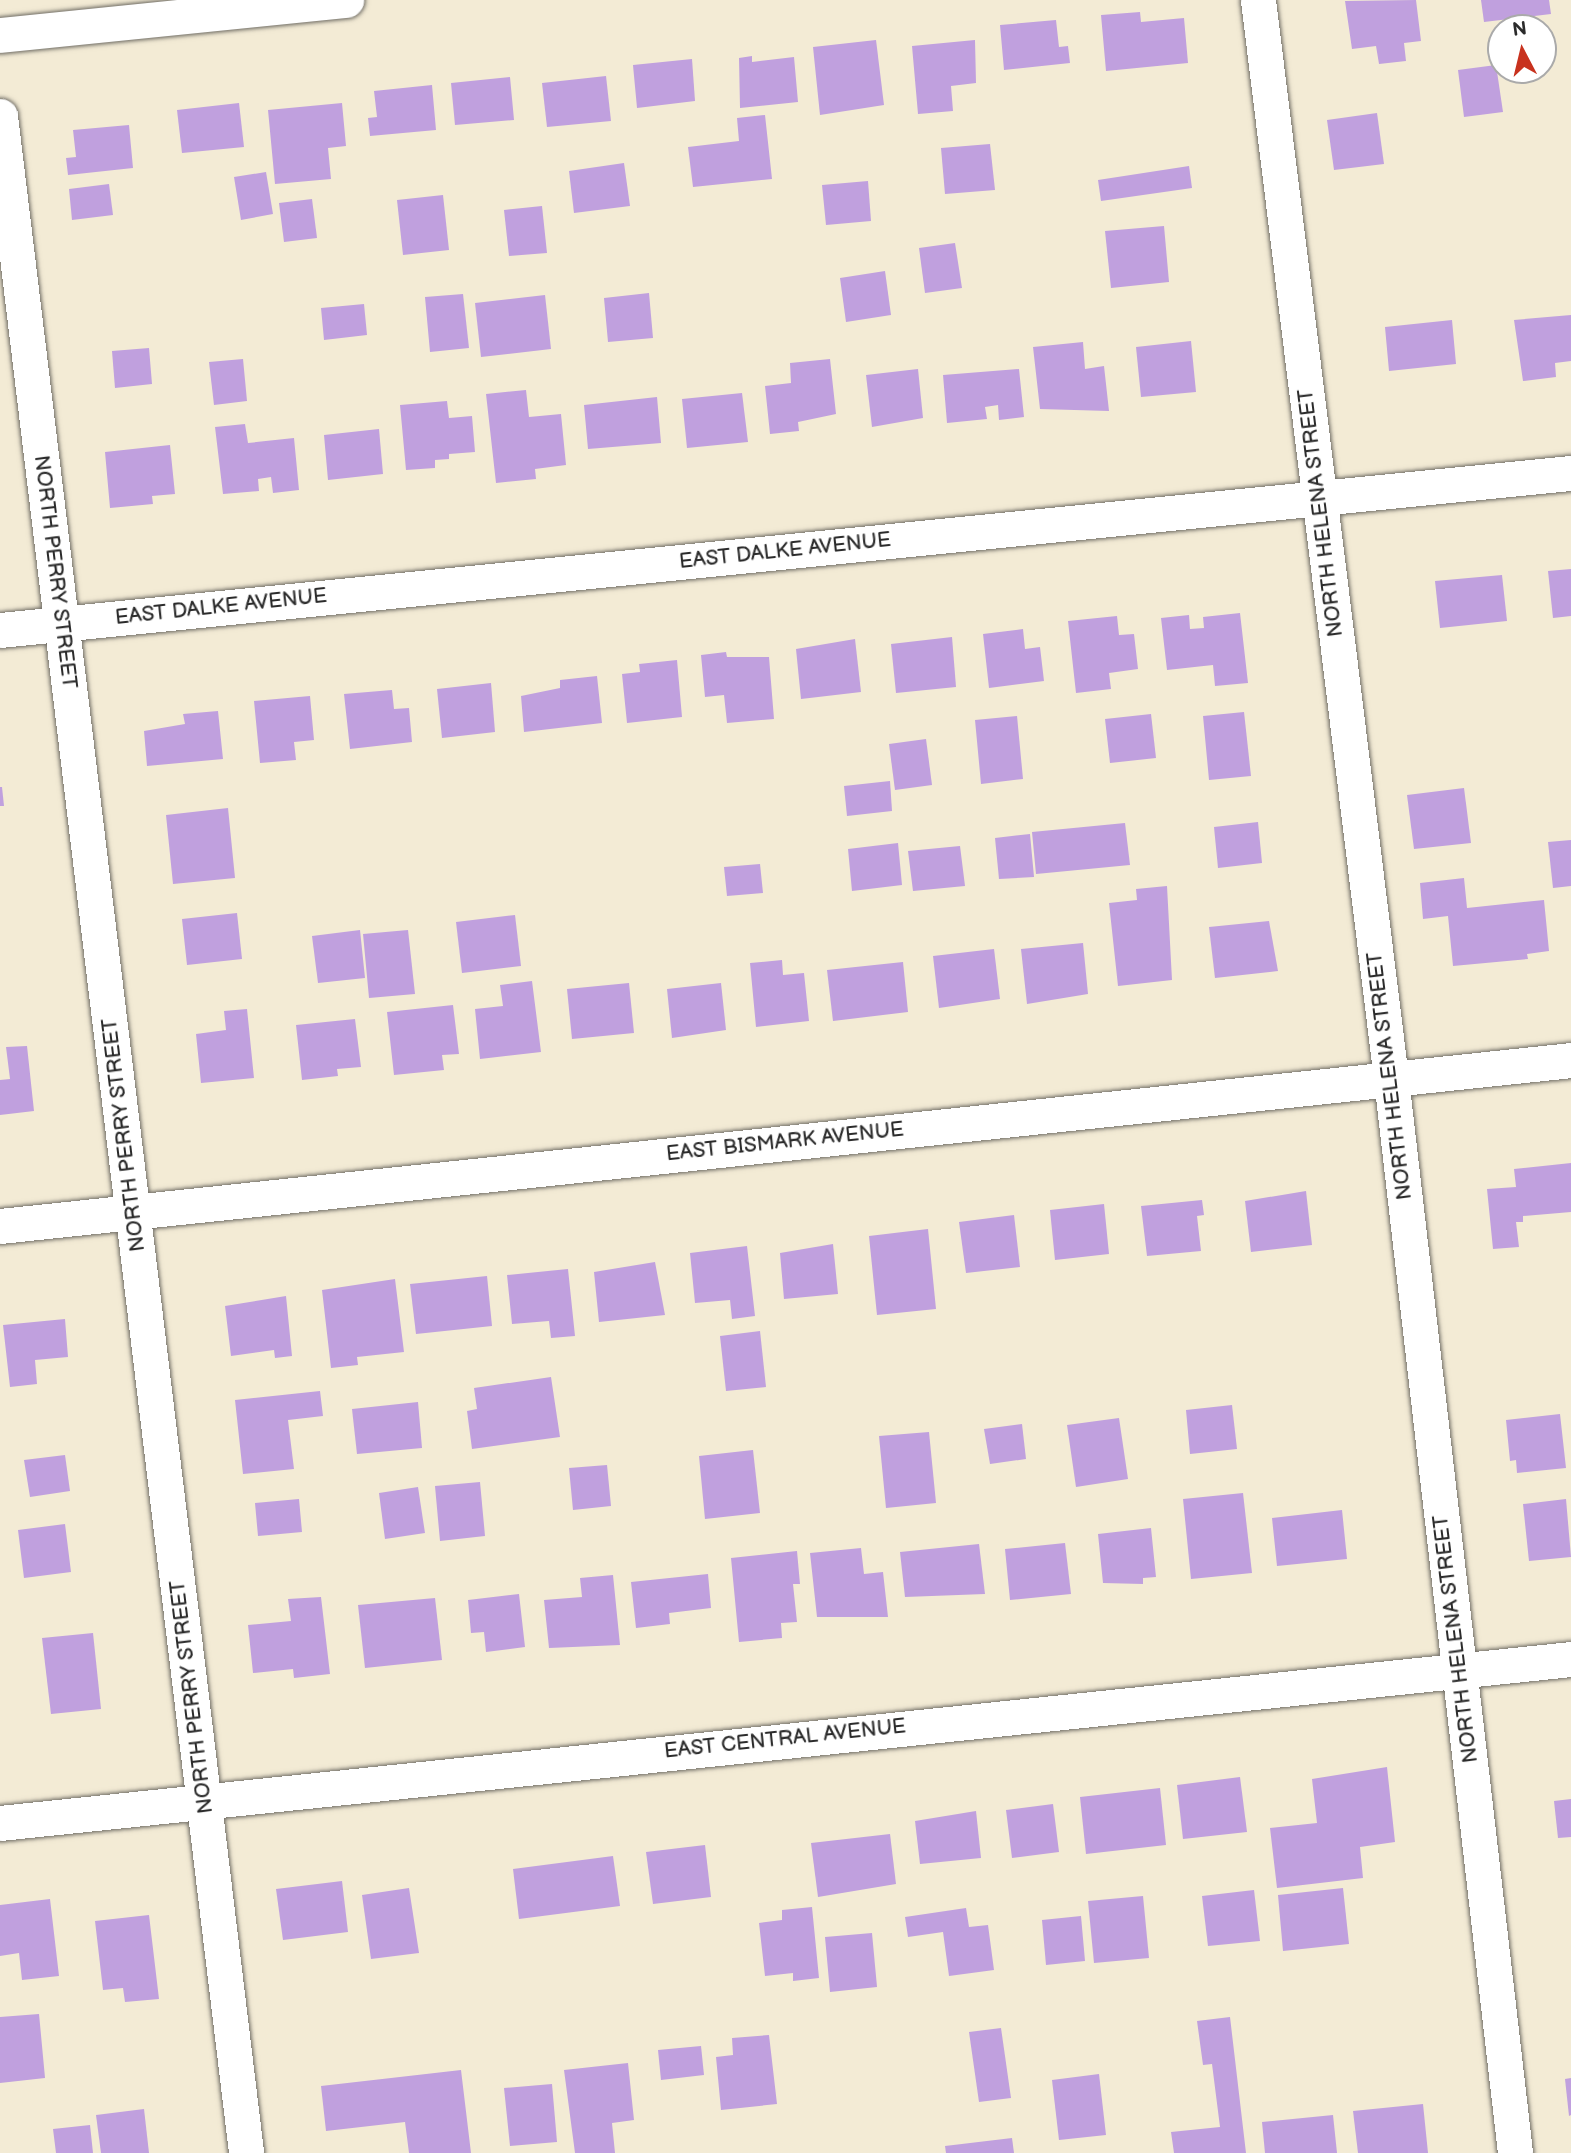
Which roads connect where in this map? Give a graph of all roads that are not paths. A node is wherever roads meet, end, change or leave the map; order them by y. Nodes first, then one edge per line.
1 (346, 0) edge
2 (1258, 0) edge
3 (0, 36) edge
4 (0, 116) edge
5 (1571, 473) edge
6 (1320, 499) junction
7 (61, 622) junction
8 (0, 630) edge
9 (1571, 1060) edge
10 (1391, 1079) junction
11 (133, 1210) junction
12 (0, 1226) edge
13 (1571, 1659) edge
14 (1459, 1671) junction
15 (205, 1798) junction
16 (0, 1823) edge
17 (246, 2153) edge
18 (1515, 2153) edge

1 - 3 street
2 - 6 street, NORTH HELENA STREET
4 - 7 street, NORTH PERRY STREET
5 - 6 street, EAST DALKE AVENUE
6 - 7 street, EAST DALKE AVENUE
6 - 10 street, NORTH HELENA STREET
7 - 8 street, EAST DALKE AVENUE
7 - 11 street, NORTH PERRY STREET
9 - 10 street, EAST BISMARK AVENUE
10 - 11 street, EAST BISMARK AVENUE
10 - 14 street, NORTH HELENA STREET
11 - 12 street, EAST BISMARK AVENUE
11 - 15 street, NORTH PERRY STREET
13 - 14 street, EAST CENTRAL AVENUE
14 - 15 street, EAST CENTRAL AVENUE
14 - 18 street, NORTH HELENA STREET
15 - 16 street, EAST CENTRAL AVENUE
15 - 17 street, NORTH PERRY STREET

